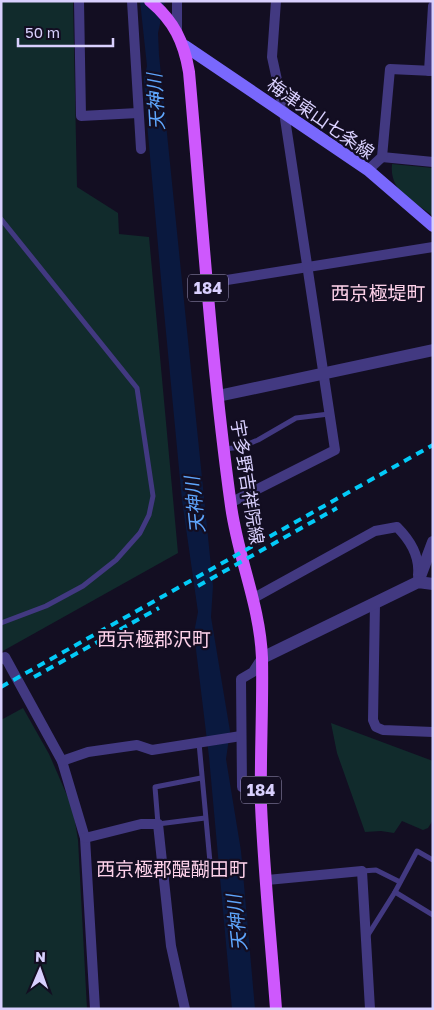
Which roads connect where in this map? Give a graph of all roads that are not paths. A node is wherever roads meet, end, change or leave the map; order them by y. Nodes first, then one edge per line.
1 (79, 1) edge
2 (132, 1) edge
3 (150, 1) edge
4 (177, 1) edge
5 (276, 1) edge
6 (433, 6) edge
7 (177, 30) junction
8 (185, 46) junction
9 (431, 71) edge
10 (284, 112) junction
11 (138, 113) junction
12 (141, 149) dead end
13 (382, 157) junction
14 (433, 162) edge
15 (368, 170) junction
16 (1, 219) edge
17 (433, 226) edge
18 (433, 247) edge
19 (305, 267) junction
20 (208, 283) junction
21 (433, 350) edge
22 (322, 374) junction
23 (218, 396) junction
24 (329, 414) junction
25 (225, 449) junction
26 (230, 503) junction
27 (433, 542) edge
28 (418, 582) junction
29 (433, 584) edge
30 (254, 598) junction
31 (375, 603) junction
32 (1, 623) edge
33 (2, 656) edge
34 (262, 658) junction
35 (433, 732) edge
36 (237, 736) junction
37 (200, 743) junction
38 (62, 761) junction
39 (201, 778) junction
40 (261, 797) junction
41 (205, 818) junction
42 (158, 824) junction
43 (85, 838) junction
44 (433, 860) edge
45 (163, 864) junction
46 (362, 871) junction
47 (266, 880) junction
48 (400, 882) junction
49 (395, 892) junction
50 (433, 915) edge
51 (366, 937) junction
52 (95, 1009) edge
53 (185, 1009) edge
54 (276, 1009) edge
55 (370, 1009) edge

1 - 11 street
2 - 11 street
3 - 7 main road, 宇多野吉祥院線 / 184
4 - 7 street
5 - 10 street
6 - 9 street
7 - 8 main road, 宇多野吉祥院線 / 184
8 - 10 main road, 梅津東山七条線
8 - 20 main road, 宇多野吉祥院線 / 184
9 - 13 street
10 - 15 main road, 梅津東山七条線
10 - 19 street
11 - 12 street
13 - 14 street
13 - 15 street
15 - 17 main road, 梅津東山七条線
16 - 32 lane
18 - 19 street
19 - 20 street
19 - 22 street
20 - 23 main road, 宇多野吉祥院線 / 184
21 - 22 street
22 - 23 street
22 - 24 street
23 - 25 main road, 宇多野吉祥院線 / 184
24 - 25 lane
24 - 26 street
25 - 26 main road, 宇多野吉祥院線 / 184
26 - 30 main road, 宇多野吉祥院線 / 184
27 - 28 street
28 - 29 street
28 - 30 street
28 - 31 street
30 - 34 main road, 宇多野吉祥院線 / 184
31 - 34 street
31 - 35 street
33 - 38 street
34 - 36 street
34 - 40 main road, 宇多野吉祥院線 / 184
36 - 37 street
36 - 40 street
37 - 38 street
37 - 39 lane
38 - 43 street
39 - 41 lane
39 - 42 lane
40 - 47 main road, 宇多野吉祥院線 / 184
41 - 42 lane
41 - 45 lane
42 - 43 street
42 - 45 street
43 - 52 street
44 - 48 lane
45 - 53 street
46 - 47 street
46 - 48 lane
46 - 51 street
47 - 54 main road, 宇多野吉祥院線 / 184
48 - 49 lane
49 - 50 lane
49 - 51 lane
51 - 55 street

